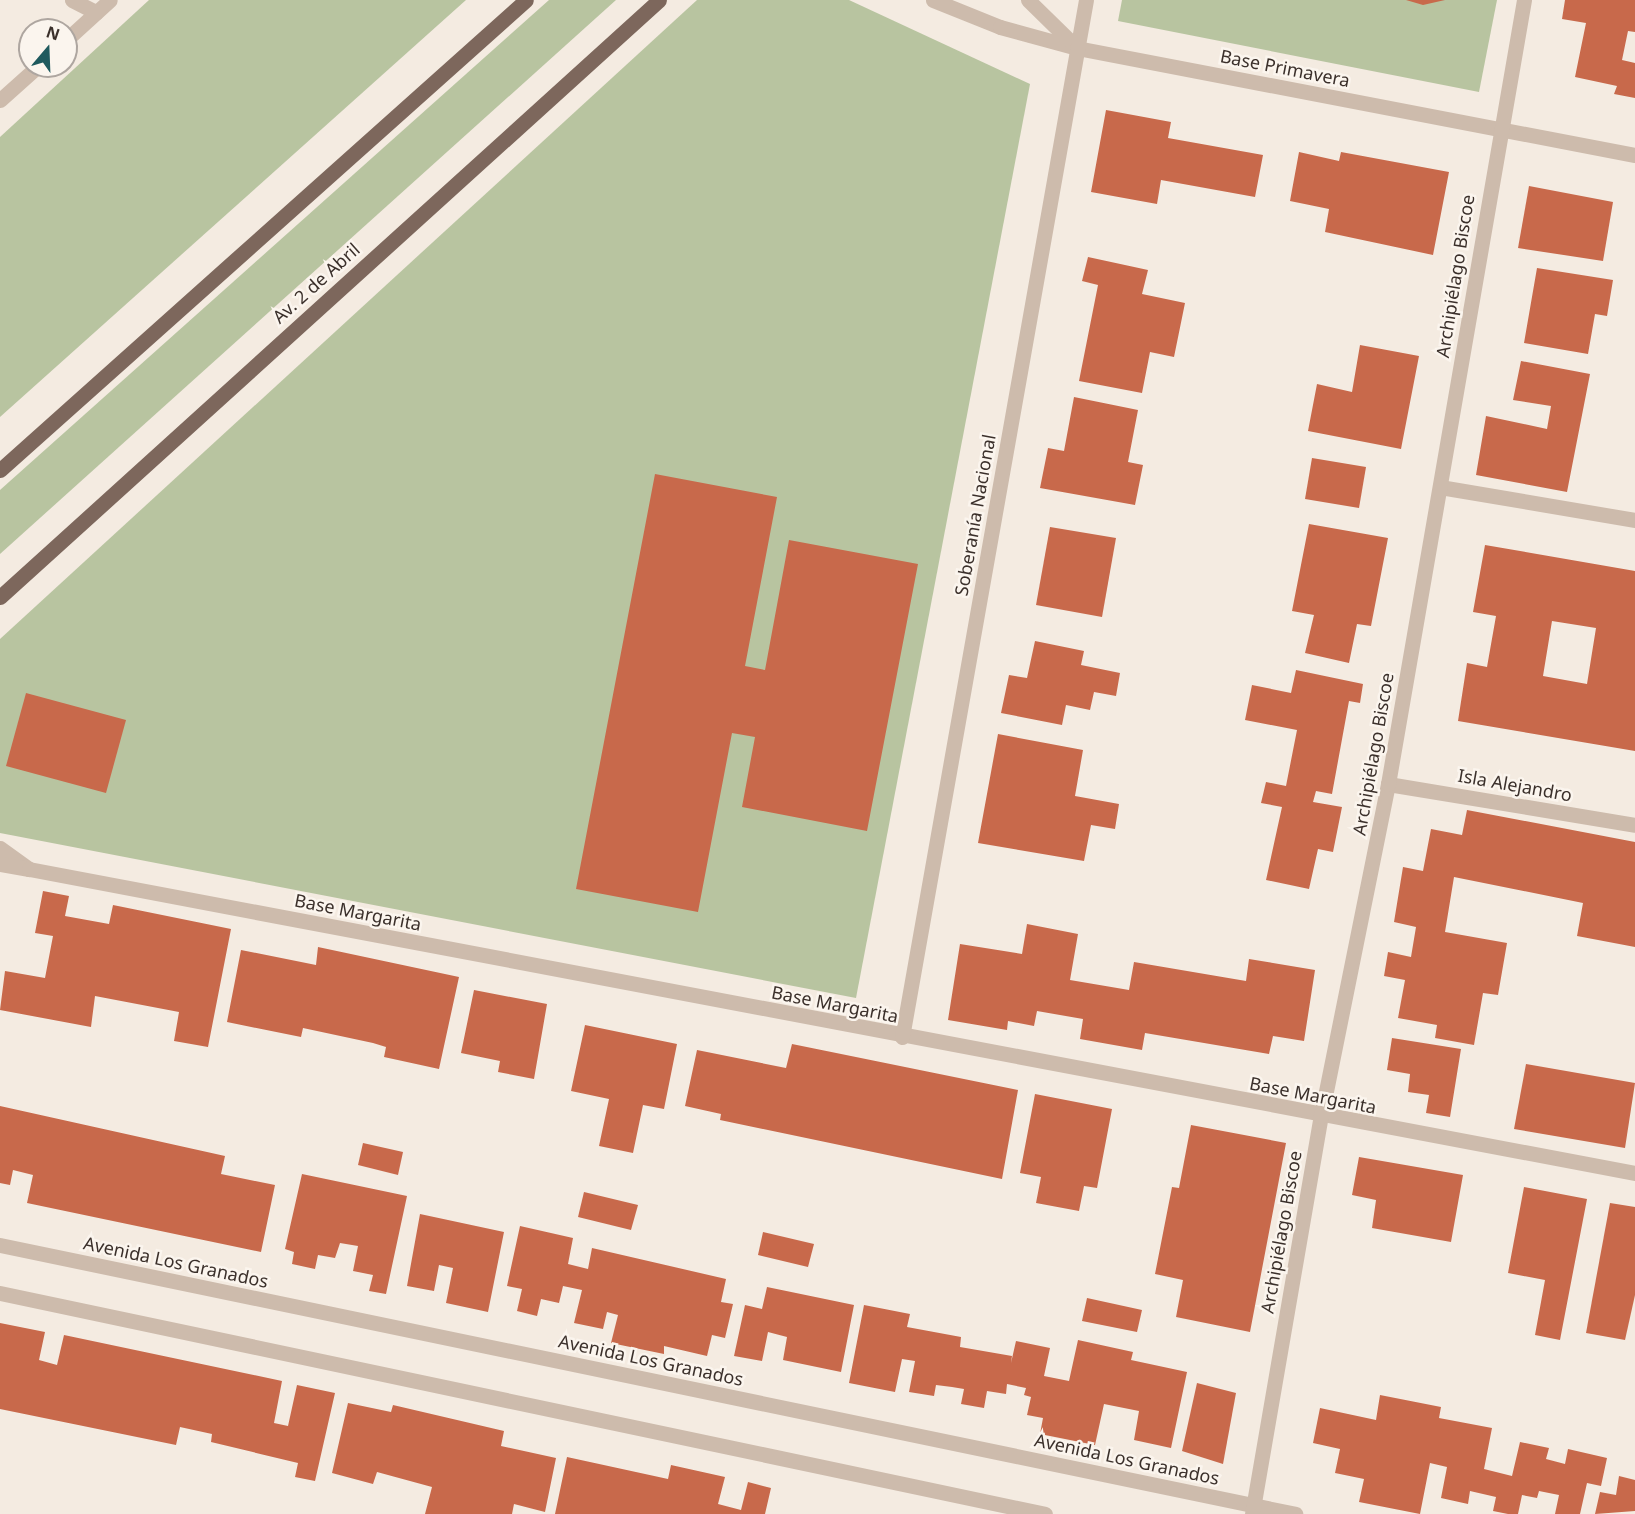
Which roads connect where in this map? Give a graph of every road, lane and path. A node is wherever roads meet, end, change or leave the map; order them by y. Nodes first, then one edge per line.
1 (72, 0) edge
2 (110, 0) edge
3 (526, 0) edge
4 (659, 0) edge
5 (933, 0) edge
6 (1028, 0) edge
7 (1086, 0) edge
8 (1524, 0) edge
9 (96, 12) junction
10 (78, 29) edge
11 (1077, 48) junction
12 (25, 78) edge
13 (0, 100) edge
14 (1498, 129) junction
15 (1635, 155) edge
16 (0, 470) edge
17 (1440, 488) junction
18 (1635, 520) edge
19 (0, 597) edge
20 (1388, 784) junction
21 (1635, 825) edge
22 (0, 848) edge
23 (0, 864) edge
24 (29, 869) junction
25 (902, 1036) junction
26 (1321, 1116) junction
27 (1635, 1173) edge
28 (0, 1245) edge
29 (0, 1293) edge
30 (1253, 1510) edge
31 (1045, 1514) edge
32 (1295, 1514) edge

1 - 9 street
2 - 9 street
3 - 16 main road
4 - 19 main road, Av. 2 de Abril
5 - 11 street, Base Primavera
6 - 11 street
7 - 11 street, Soberanía Nacional
8 - 14 street, Archipiélago Biscoe
9 - 10 street
11 - 14 street, Base Primavera
11 - 25 street, Soberanía Nacional
12 - 13 street
14 - 15 street, Base Primavera
14 - 17 street, Archipiélago Biscoe
17 - 18 street
17 - 20 street, Archipiélago Biscoe
20 - 21 street, Isla Alejandro
20 - 26 street, Archipiélago Biscoe
22 - 24 street, Base Margarita
23 - 24 street, Base Margarita
24 - 25 street, Base Margarita
25 - 26 street, Base Margarita
26 - 27 street, Base Margarita
26 - 30 street, Archipiélago Biscoe
28 - 30 street, Avenida Los Granados
29 - 31 street
30 - 32 street, Avenida Los Granados

